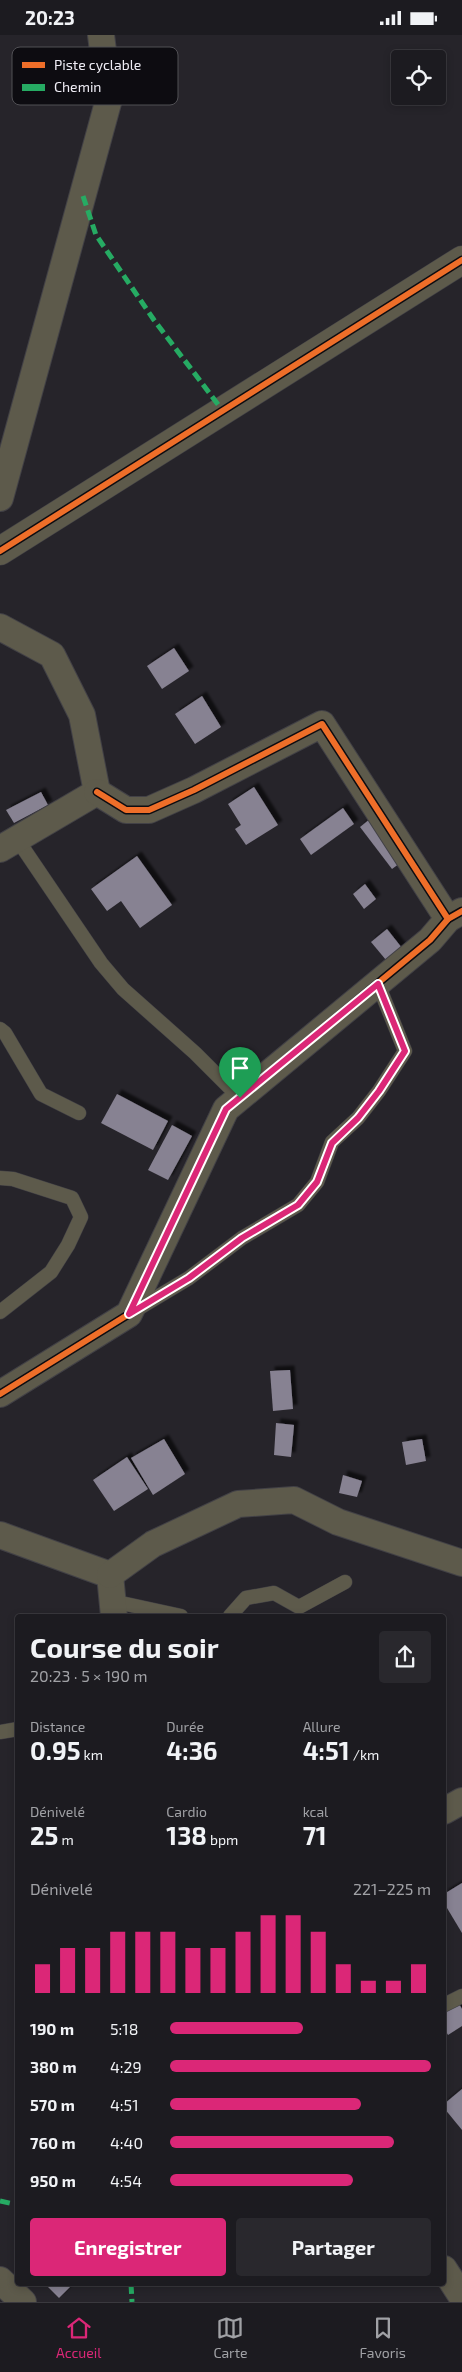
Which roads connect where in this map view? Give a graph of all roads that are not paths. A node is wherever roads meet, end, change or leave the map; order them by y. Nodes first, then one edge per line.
1 (108, 105) edge
2 (462, 260) edge
3 (0, 498) edge
4 (0, 551) edge
5 (0, 627) edge
6 (97, 792) junction
7 (9, 844) edge
8 (455, 915) edge
9 (378, 984) junction
10 (0, 1029) edge
11 (240, 1098) junction
12 (78, 1113) dead end
13 (0, 1178) edge
14 (0, 1312) edge
15 (129, 1314) junction
16 (0, 1393) edge
17 (0, 1535) edge
18 (462, 1563) edge
19 (110, 1575) junction
20 (345, 1582) dead end
21 (113, 1609) edge
22 (162, 1614) edge
23 (232, 1614) edge
24 (15, 1730) edge
25 (0, 1732) edge
26 (462, 1801) edge
27 (446, 1810) edge
28 (462, 1996) edge
29 (446, 2004) edge
30 (446, 2273) edge
31 (0, 2280) edge
32 (458, 2298) edge
33 (23, 2302) edge

1 - 3 street
2 - 4 street
5 - 6 street
6 - 7 street
6 - 8 street
7 - 11 lane
8 - 9 street
9 - 11 street
9 - 15 lane
10 - 12 lane
11 - 15 street
13 - 14 lane
15 - 16 street
17 - 19 street
18 - 19 street
19 - 21 street
20 - 23 lane
21 - 22 lane
24 - 25 lane
26 - 27 street
28 - 29 lane
30 - 32 street
31 - 33 street

